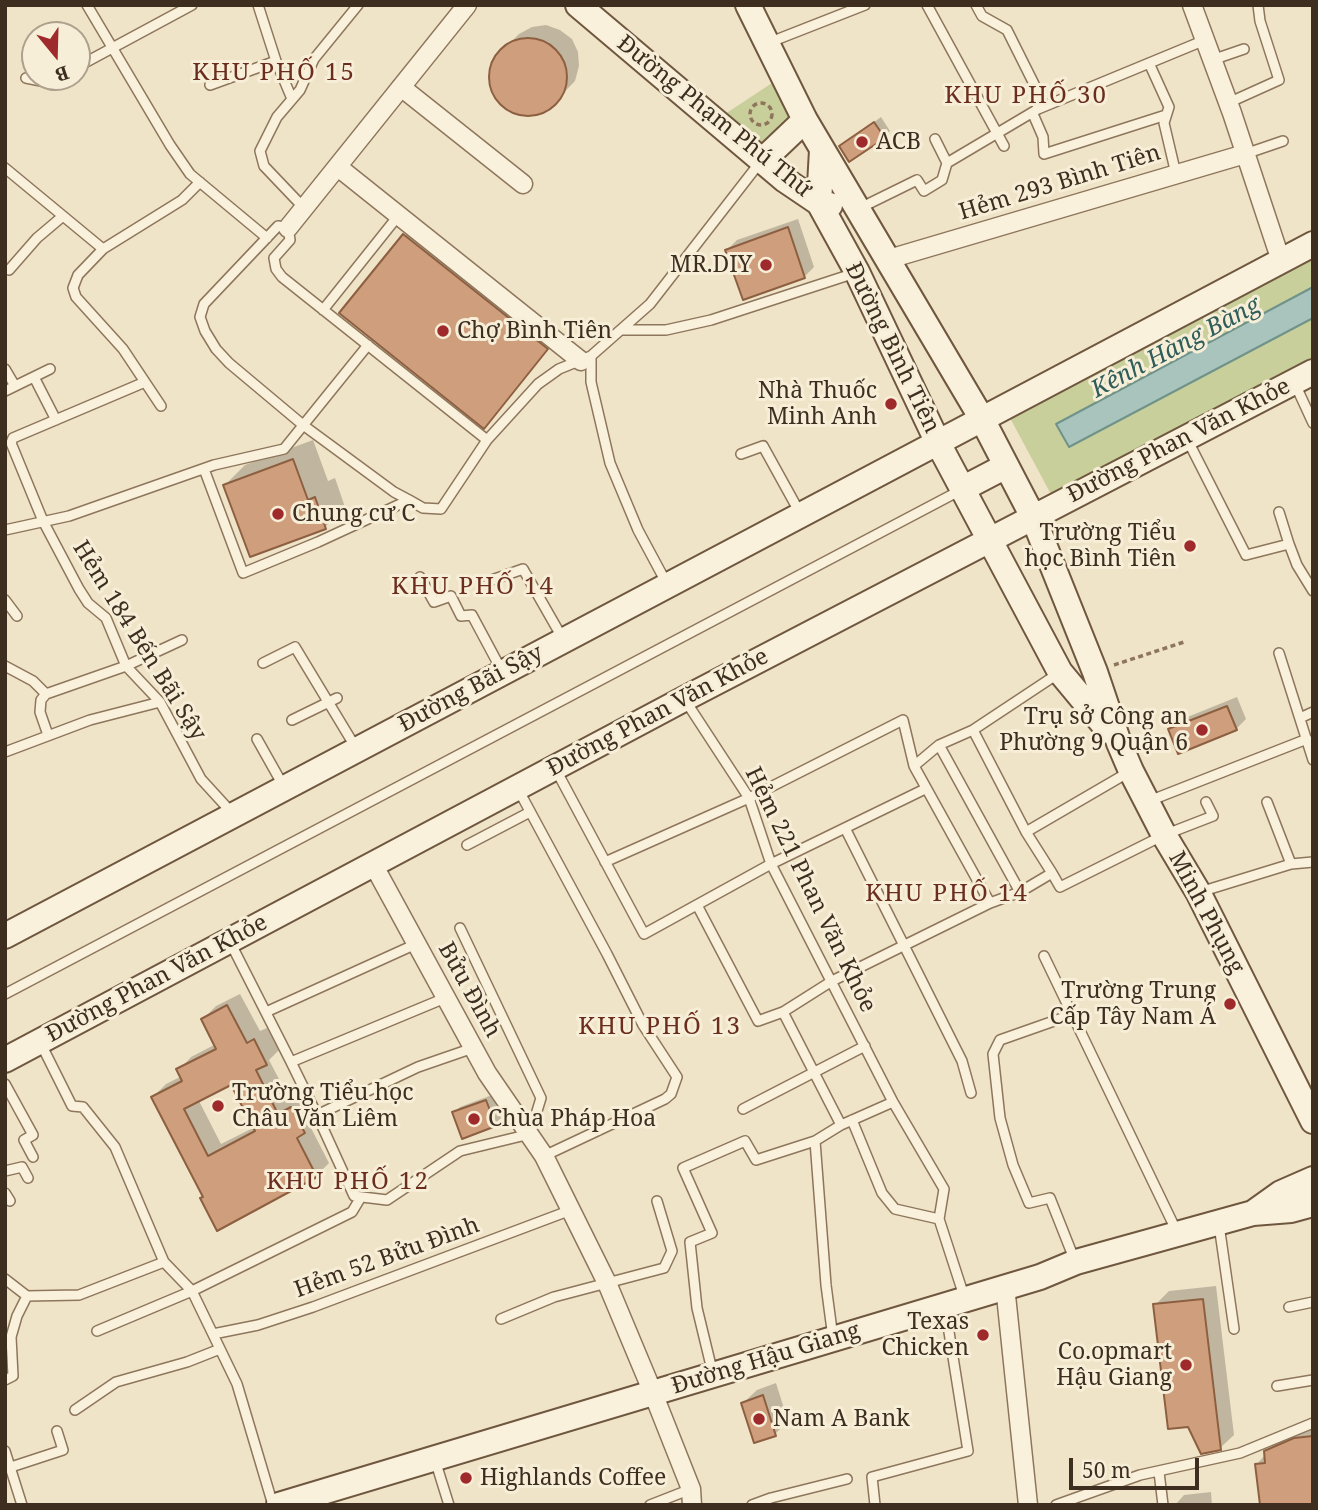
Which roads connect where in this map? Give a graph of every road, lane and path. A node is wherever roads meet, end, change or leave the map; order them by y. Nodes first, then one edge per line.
1 (88, 5) edge
2 (192, 5) edge
3 (258, 5) edge
4 (358, 5) edge
5 (748, 5) edge
6 (865, 5) edge
7 (927, 5) edge
8 (975, 5) edge
9 (1192, 5) edge
10 (1258, 5) edge
11 (581, 6) edge
12 (459, 8) edge
13 (1205, 40) junction
14 (767, 44) junction
15 (112, 48) junction
16 (1244, 49) dead end
17 (91, 59) edge
18 (1212, 60) junction
19 (276, 61) junction
20 (1149, 63) junction
21 (211, 85) dead end
22 (401, 87) junction
23 (292, 99) junction
24 (1228, 103) junction
25 (750, 110) joint
26 (1035, 112) junction
27 (1166, 115) junction
28 (805, 120) junction
29 (996, 134) junction
30 (935, 139) dead end
31 (1283, 141) dead end
32 (1004, 146) dead end
33 (822, 150) junction
34 (1245, 154) junction
35 (762, 160) junction
36 (947, 163) junction
37 (338, 167) junction
38 (5, 169) edge
39 (1176, 174) junction
40 (200, 181) junction
41 (523, 184) dead end
42 (819, 203) junction
43 (304, 208) junction
44 (858, 209) junction
45 (63, 216) junction
46 (398, 216) junction
47 (288, 228) junction
48 (267, 238) junction
49 (1313, 244) edge
50 (103, 249) junction
51 (889, 260) junction
52 (1281, 261) junction
53 (9, 270) dead end
54 (856, 272) junction
55 (323, 310) junction
56 (623, 330) junction
57 (368, 345) junction
58 (586, 359) junction
59 (5, 369) edge
60 (50, 369) dead end
61 (34, 377) junction
62 (1303, 377) edge
63 (145, 382) junction
64 (15, 386) junction
65 (5, 391) edge
66 (161, 406) dead end
67 (982, 419) junction
68 (56, 420) junction
69 (1313, 423) edge
70 (303, 425) junction
71 (1186, 437) junction
72 (487, 440) junction
73 (938, 443) junction
74 (741, 454) dead end
75 (1006, 466) junction
76 (204, 469) junction
77 (962, 489) junction
78 (409, 500) junction
79 (1279, 512) dead end
80 (801, 515) junction
81 (1032, 517) junction
82 (43, 521) junction
83 (5, 530) edge
84 (989, 539) junction
85 (1289, 544) junction
86 (420, 577) dead end
87 (489, 581) dead end
88 (668, 586) junction
89 (1313, 591) edge
90 (5, 600) edge
91 (17, 616) dead end
92 (182, 640) dead end
93 (564, 640) junction
94 (1184, 642) dead end
95 (1279, 653) dead end
96 (263, 663) dead end
97 (5, 666) edge
98 (126, 666) junction
99 (1060, 672) junction
100 (1096, 672) junction
101 (503, 673) junction
102 (46, 694) junction
103 (684, 699) junction
104 (333, 700) junction
105 (160, 702) junction
106 (1313, 712) edge
107 (1300, 718) junction
108 (292, 720) dead end
109 (973, 730) junction
110 (48, 735) junction
111 (257, 739) dead end
112 (1307, 739) junction
113 (1119, 743) junction
114 (939, 745) junction
115 (357, 750) junction
116 (5, 752) edge
117 (1313, 760) edge
118 (914, 766) junction
119 (555, 768) junction
120 (1130, 771) junction
121 (285, 788) junction
122 (517, 788) junction
123 (925, 789) junction
124 (748, 798) junction
125 (1148, 801) junction
126 (1206, 802) dead end
127 (1267, 802) dead end
128 (530, 813) junction
129 (234, 815) junction
130 (845, 828) junction
131 (1026, 832) junction
132 (1164, 835) junction
133 (467, 845) dead end
134 (605, 862) junction
135 (1313, 862) edge
136 (373, 864) junction
137 (771, 864) junction
138 (1291, 864) junction
139 (1052, 873) junction
140 (1020, 892) junction
141 (1198, 892) junction
142 (990, 903) junction
143 (697, 905) junction
144 (460, 928) dead end
145 (5, 936) edge
146 (230, 940) junction
147 (416, 944) junction
148 (904, 946) junction
149 (1044, 956) dead end
150 (832, 981) junction
151 (5, 994) edge
152 (445, 998) junction
153 (266, 1012) junction
154 (783, 1012) junction
155 (1071, 1015) junction
156 (40, 1042) junction
157 (865, 1046) junction
158 (473, 1048) junction
159 (5, 1060) edge
160 (290, 1062) junction
161 (814, 1072) junction
162 (5, 1084) edge
163 (971, 1093) dead end
164 (893, 1102) junction
165 (743, 1109) dead end
166 (317, 1115) junction
167 (852, 1120) junction
168 (1313, 1121) edge
169 (841, 1125) junction
170 (530, 1134) junction
171 (815, 1141) junction
172 (544, 1156) junction
173 (33, 1157) dead end
174 (5, 1171) edge
175 (28, 1178) dead end
176 (1313, 1179) edge
177 (361, 1197) junction
178 (657, 1200) dead end
179 (1313, 1204) edge
180 (571, 1210) junction
181 (1253, 1213) junction
182 (939, 1219) junction
183 (1218, 1223) junction
184 (1179, 1235) junction
185 (163, 1262) junction
186 (1076, 1262) junction
187 (5, 1279) edge
188 (607, 1283) junction
189 (1005, 1286) junction
190 (192, 1291) junction
191 (27, 1296) junction
192 (1313, 1301) edge
193 (955, 1302) junction
194 (1289, 1307) dead end
195 (501, 1319) dead end
196 (1234, 1329) dead end
197 (97, 1331) dead end
198 (213, 1334) junction
199 (833, 1339) junction
200 (220, 1349) junction
201 (713, 1375) junction
202 (5, 1380) edge
203 (1313, 1380) edge
204 (1277, 1386) dead end
205 (653, 1393) junction
206 (75, 1410) dead end
207 (1313, 1423) edge
208 (57, 1431) dead end
209 (5, 1451) edge
210 (435, 1458) junction
211 (10, 1467) junction
212 (1158, 1472) junction
213 (847, 1479) dead end
214 (691, 1497) edge
215 (281, 1504) edge
216 (22, 1505) edge
217 (449, 1505) edge
218 (650, 1505) edge
219 (752, 1505) edge
220 (875, 1505) edge
221 (1028, 1505) edge
222 (1056, 1505) edge
223 (1163, 1505) edge

1 - 15 lane
2 - 15 lane
3 - 19 lane
4 - 23 lane
5 - 14 street, Đường Bình Tiên
6 - 14 lane
7 - 29 lane
8 - 26 lane
9 - 13 street
10 - 24 lane
11 - 35 street, Đường Phạm Phú Thứ
12 - 22 street
13 - 18 street
13 - 20 lane
14 - 28 street, Đường Bình Tiên
15 - 17 lane
15 - 40 lane
16 - 18 lane
18 - 24 street
19 - 21 lane
19 - 23 lane
20 - 26 lane
20 - 27 lane
22 - 37 street
22 - 41 street
23 - 43 lane
24 - 34 street
25 - 25 path
26 - 27 lane
26 - 29 lane
27 - 39 lane
28 - 33 street, Đường Bình Tiên
28 - 35 street
29 - 32 lane
29 - 36 lane
30 - 36 lane
31 - 34 lane
33 - 42 street
33 - 44 street, Đường Bình Tiên
34 - 39 street, Hẻm 293 Bình Tiên
34 - 52 street
35 - 42 street, Đường Phạm Phú Thứ
35 - 56 lane
36 - 44 lane
37 - 43 street
37 - 46 street
38 - 45 lane
39 - 51 street, Hẻm 293 Bình Tiên
40 - 48 lane
40 - 50 lane
42 - 44 street, Đường Phạm Phú Thứ
42 - 54 street, Đường Bình Tiên
43 - 47 street
44 - 51 street, Đường Bình Tiên
45 - 50 lane
45 - 53 lane
46 - 55 lane
46 - 58 street
47 - 48 lane
47 - 55 lane
48 - 70 lane
49 - 52 street
50 - 63 lane
51 - 67 street, Đường Bình Tiên
52 - 67 street
54 - 56 lane
54 - 73 street, Đường Bình Tiên
55 - 57 lane
56 - 58 lane
57 - 70 lane
57 - 72 lane
58 - 72 lane
58 - 88 lane
59 - 64 lane
60 - 61 lane
61 - 64 lane
61 - 68 lane
62 - 69 lane
62 - 71 street, Đường Phan Văn Khỏe
63 - 66 lane
63 - 68 lane
64 - 65 lane
67 - 73 street, Đường Bãi Sậy
67 - 75 street, Đường Bình Tiên
68 - 82 lane, Hẻm 184 Bến Bãi Sậy
70 - 76 lane
70 - 78 lane
71 - 81 street, Đường Phan Văn Khỏe
71 - 85 lane
72 - 78 lane
73 - 77 street, Đường Bình Tiên
73 - 80 street, Đường Bãi Sậy
74 - 80 lane
75 - 77 street
75 - 81 street, Đường Bình Tiên
76 - 78 lane
76 - 82 lane
77 - 84 street, Đường Bình Tiên
77 - 151 lane
79 - 85 lane
80 - 88 street, Đường Bãi Sậy
81 - 84 street, Đường Phan Văn Khỏe
81 - 100 street, Minh Phụng
82 - 83 lane
82 - 98 lane, Hẻm 184 Bến Bãi Sậy
84 - 99 street, Minh Phụng
84 - 103 street, Đường Phan Văn Khỏe
85 - 89 lane
86 - 101 lane
87 - 93 lane
88 - 93 street, Đường Bãi Sậy
90 - 91 lane
92 - 98 lane
93 - 101 street, Đường Bãi Sậy
94 - 100 path
95 - 107 lane
96 - 104 lane
97 - 102 lane
98 - 102 lane
98 - 105 lane, Hẻm 184 Bến Bãi Sậy
99 - 109 lane
99 - 113 street, Minh Phụng
100 - 113 street, Minh Phụng
101 - 115 street, Đường Bãi Sậy
102 - 110 lane
103 - 119 street, Đường Phan Văn Khỏe
103 - 124 lane, Hẻm 221 Phan Văn Khỏe
104 - 108 lane
104 - 115 lane
105 - 110 lane
105 - 129 lane, Hẻm 184 Bến Bãi Sậy
106 - 107 lane
107 - 112 lane
109 - 114 lane
109 - 131 lane
110 - 116 lane
111 - 121 lane
112 - 117 lane
112 - 125 lane
113 - 120 street, Minh Phụng
114 - 118 lane
114 - 140 lane
115 - 121 street, Đường Bãi Sậy
118 - 123 lane
118 - 124 lane
119 - 122 street, Đường Phan Văn Khỏe
119 - 134 lane
120 - 125 street, Minh Phụng
120 - 131 lane
121 - 129 street, Đường Bãi Sậy
122 - 128 lane
122 - 136 street, Đường Phan Văn Khỏe
123 - 130 lane
123 - 142 lane
124 - 134 lane
124 - 137 lane, Hẻm 221 Phan Văn Khỏe
125 - 132 street, Minh Phụng
126 - 132 lane
127 - 138 lane
128 - 133 lane
128 - 172 lane
129 - 145 street, Đường Bãi Sậy
130 - 137 lane
130 - 148 lane
131 - 139 lane
132 - 139 lane
132 - 141 street, Minh Phụng
134 - 143 lane
135 - 138 lane
136 - 146 street, Đường Phan Văn Khỏe
136 - 147 street, Bửu Đình
137 - 143 lane
137 - 150 lane, Hẻm 221 Phan Văn Khỏe
138 - 141 lane
139 - 140 lane
140 - 142 lane
141 - 168 street, Minh Phụng
142 - 148 lane
143 - 154 lane
144 - 170 lane, Bửu Đình
146 - 153 lane
146 - 156 street, Đường Phan Văn Khỏe
147 - 152 street, Bửu Đình
147 - 153 lane
148 - 150 lane
148 - 163 lane
149 - 155 lane
150 - 154 lane
150 - 157 lane, Hẻm 221 Phan Văn Khỏe
152 - 158 street, Bửu Đình
152 - 160 lane
153 - 160 lane
154 - 161 lane
155 - 184 lane
155 - 186 lane
156 - 159 street, Đường Phan Văn Khỏe
156 - 185 lane
157 - 161 lane
157 - 164 lane, Hẻm 221 Phan Văn Khỏe
158 - 166 lane
158 - 170 street, Bửu Đình
160 - 166 lane
161 - 165 lane
161 - 169 lane
162 - 173 lane
164 - 167 lane
164 - 182 lane, Hẻm 221 Phan Văn Khỏe
166 - 177 lane
167 - 169 lane
167 - 182 lane
169 - 171 lane
170 - 172 street, Bửu Đình
170 - 177 lane
171 - 199 lane
171 - 201 lane
172 - 180 street, Bửu Đình
174 - 175 lane
176 - 181 street, Đường Hậu Giang
177 - 190 lane
178 - 188 lane
179 - 181 street, Đường Hậu Giang
180 - 188 street, Bửu Đình
180 - 198 lane, Hẻm 52 Bửu Đình
181 - 183 street, Đường Hậu Giang
182 - 193 lane
183 - 184 street, Đường Hậu Giang
183 - 196 lane
184 - 186 street, Đường Hậu Giang
185 - 190 lane
185 - 191 lane
186 - 189 street, Đường Hậu Giang
187 - 191 lane
188 - 195 lane
188 - 205 street, Bửu Đình
189 - 193 street, Đường Hậu Giang
189 - 221 street
190 - 197 lane
190 - 198 lane
191 - 202 lane
192 - 194 lane
193 - 199 street, Đường Hậu Giang
193 - 220 lane
198 - 200 lane
199 - 201 street, Đường Hậu Giang
200 - 206 lane
200 - 215 lane
201 - 205 street, Đường Hậu Giang
203 - 204 lane
205 - 210 street, Đường Hậu Giang
205 - 214 street, Bửu Đình
207 - 212 lane
208 - 211 lane
209 - 211 lane
210 - 215 street, Đường Hậu Giang
210 - 217 lane
211 - 216 lane
212 - 222 lane
212 - 223 lane
213 - 219 lane
214 - 218 lane

